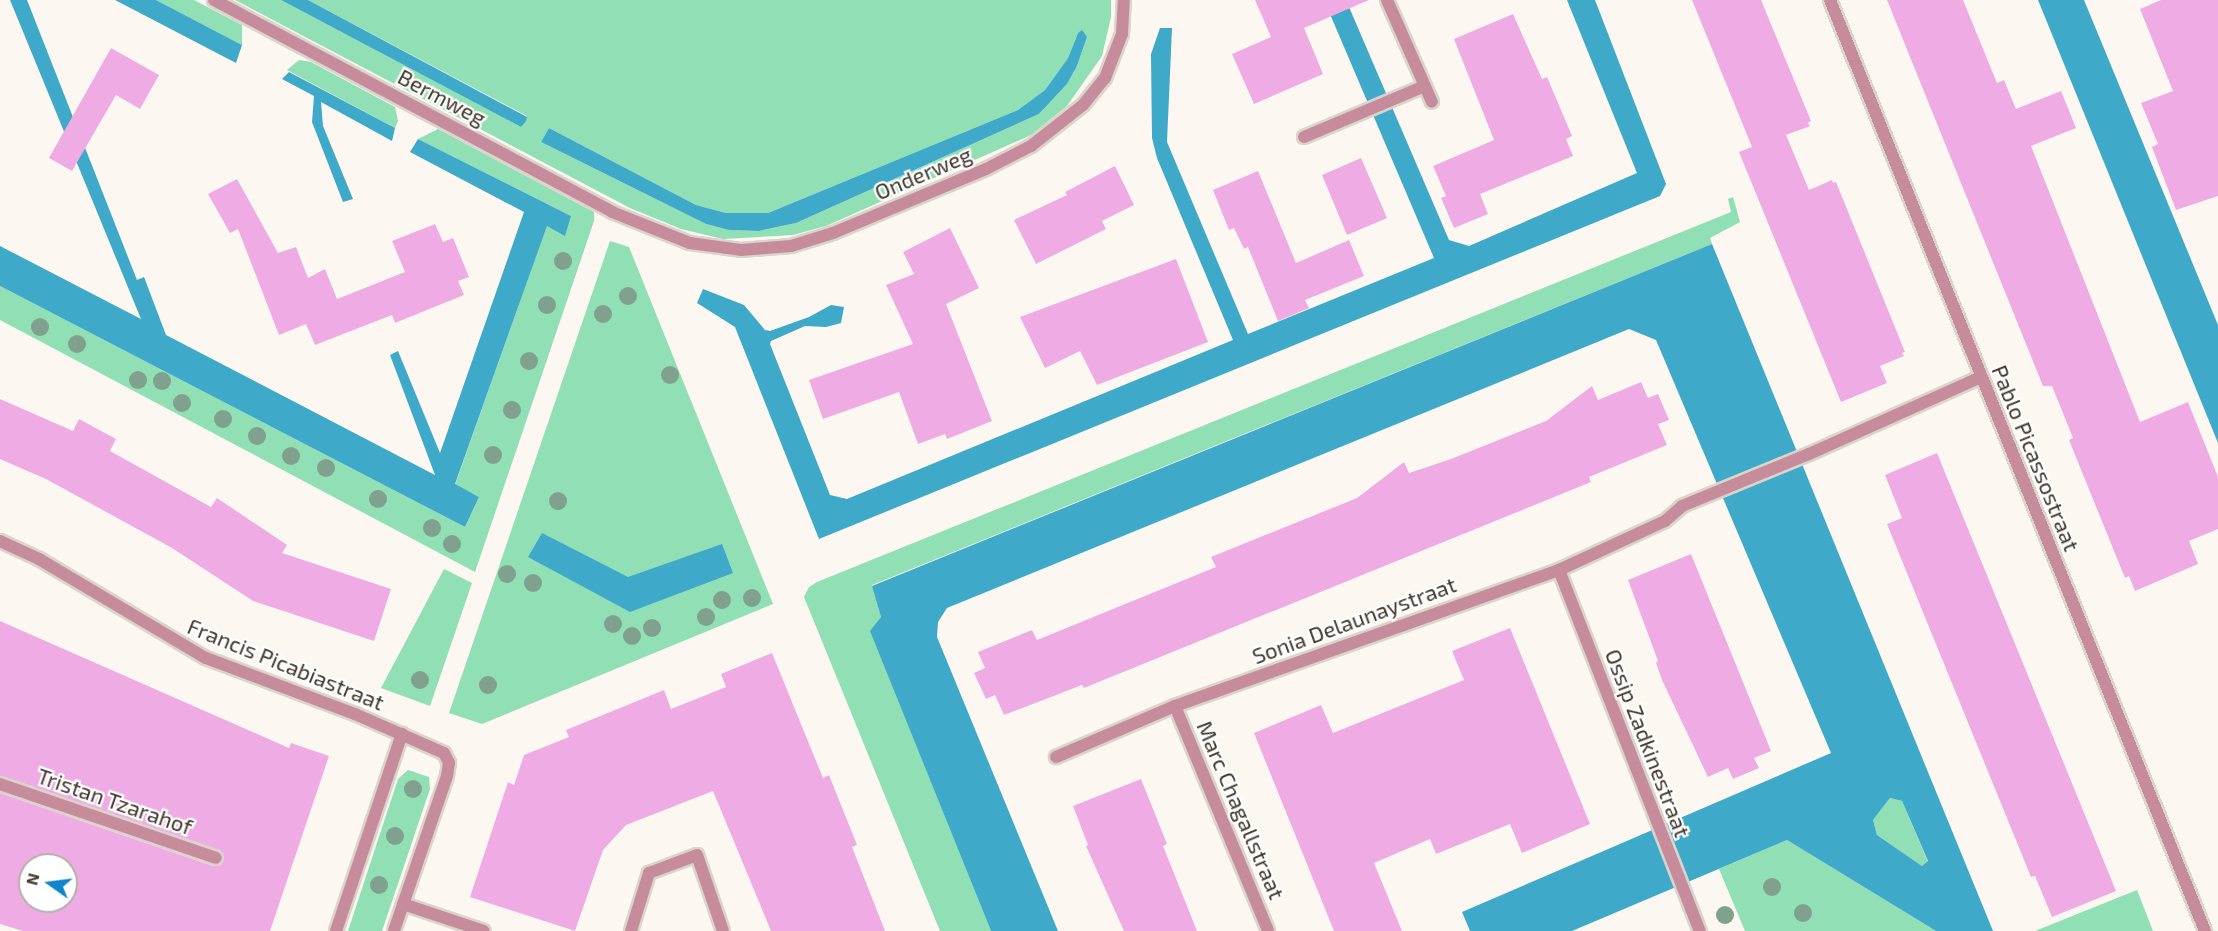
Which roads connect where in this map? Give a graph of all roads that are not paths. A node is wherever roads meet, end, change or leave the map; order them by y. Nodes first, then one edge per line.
1 (214, 0) edge
2 (1124, 0) edge
3 (1386, 0) edge
4 (1830, 0) edge
5 (1425, 86) junction
6 (1432, 102) dead end
7 (1304, 137) dead end
8 (651, 230) joint
9 (1981, 377) junction
10 (0, 541) edge
11 (1559, 570) junction
12 (1175, 706) junction
13 (402, 734) junction
14 (1056, 757) dead end
15 (0, 784) edge
16 (216, 858) dead end
17 (403, 904) junction
18 (336, 931) edge
19 (394, 931) edge
20 (484, 931) edge
21 (631, 931) edge
22 (723, 931) edge
23 (1268, 931) edge
24 (1700, 931) edge
25 (2205, 931) edge

1 - 8 street, Bermweg
2 - 8 street, Onderweg
3 - 5 street
4 - 9 street, Pablo Picassostraat
5 - 6 street
5 - 7 street
9 - 11 street, Sonia Delaunaystraat
9 - 25 street, Pablo Picassostraat
10 - 13 street, Francis Picabiastraat
11 - 12 street, Sonia Delaunaystraat
11 - 24 street, Ossip Zadkinestraat
12 - 14 street, Sonia Delaunaystraat
12 - 23 street, Marc Chagallstraat
13 - 17 street, Francis Picabiastraat
13 - 18 street, Francis Picabiastraat
15 - 16 street, Tristan Tzarahof
17 - 19 street, Francis Picabiastraat
17 - 20 street
21 - 22 street

